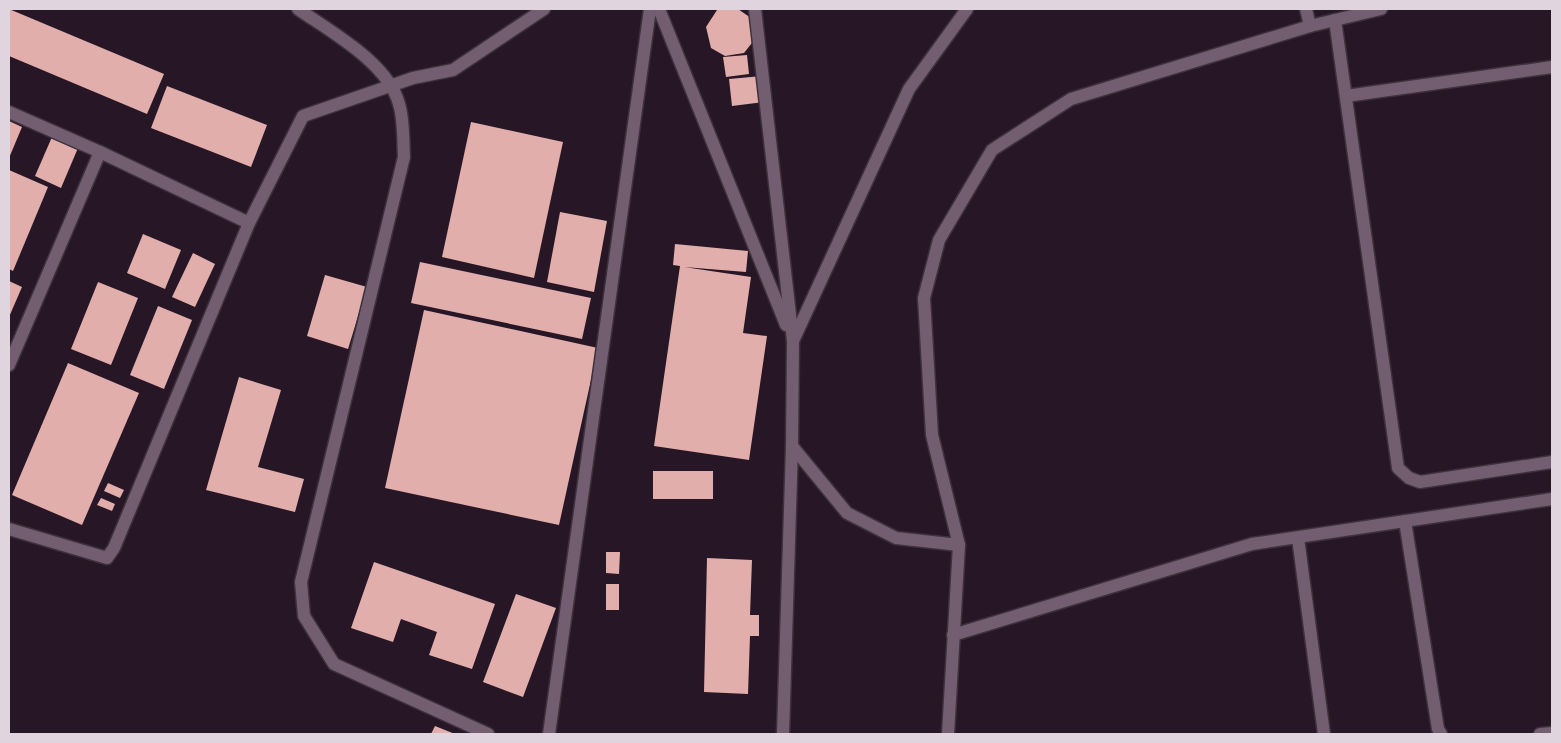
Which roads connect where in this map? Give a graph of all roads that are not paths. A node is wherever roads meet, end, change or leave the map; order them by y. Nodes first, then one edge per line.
1 (298, 9) edge
2 (544, 9) edge
3 (650, 9) edge
4 (659, 9) edge
5 (755, 9) edge
6 (967, 9) edge
7 (1306, 9) edge
8 (1380, 9) edge
9 (1335, 20) junction
10 (1310, 26) junction
11 (1552, 67) edge
12 (391, 85) junction
13 (1346, 96) junction
14 (9, 112) edge
15 (100, 152) junction
16 (249, 223) junction
17 (793, 341) junction
18 (9, 365) edge
19 (792, 446) junction
20 (1552, 462) edge
21 (1552, 499) edge
22 (1406, 521) junction
23 (9, 529) edge
24 (1298, 538) junction
25 (959, 545) junction
26 (954, 635) junction
27 (1552, 733) edge
28 (488, 734) edge
29 (549, 734) edge
30 (783, 734) edge
31 (948, 734) edge
32 (1324, 734) edge
33 (1441, 734) edge
34 (1540, 734) edge

1 - 12 street
2 - 12 street
3 - 29 street
4 - 17 street
5 - 17 street
6 - 17 street
7 - 10 street
8 - 9 street
9 - 10 street
9 - 13 street
10 - 25 street
11 - 13 street
12 - 16 street
12 - 28 street
13 - 20 street
14 - 15 street
15 - 16 street
15 - 18 street
16 - 23 street
17 - 19 street
19 - 25 street
19 - 30 street
21 - 22 street
22 - 24 street
22 - 33 street
24 - 26 street
24 - 32 street
25 - 26 street
26 - 31 street
27 - 34 street

